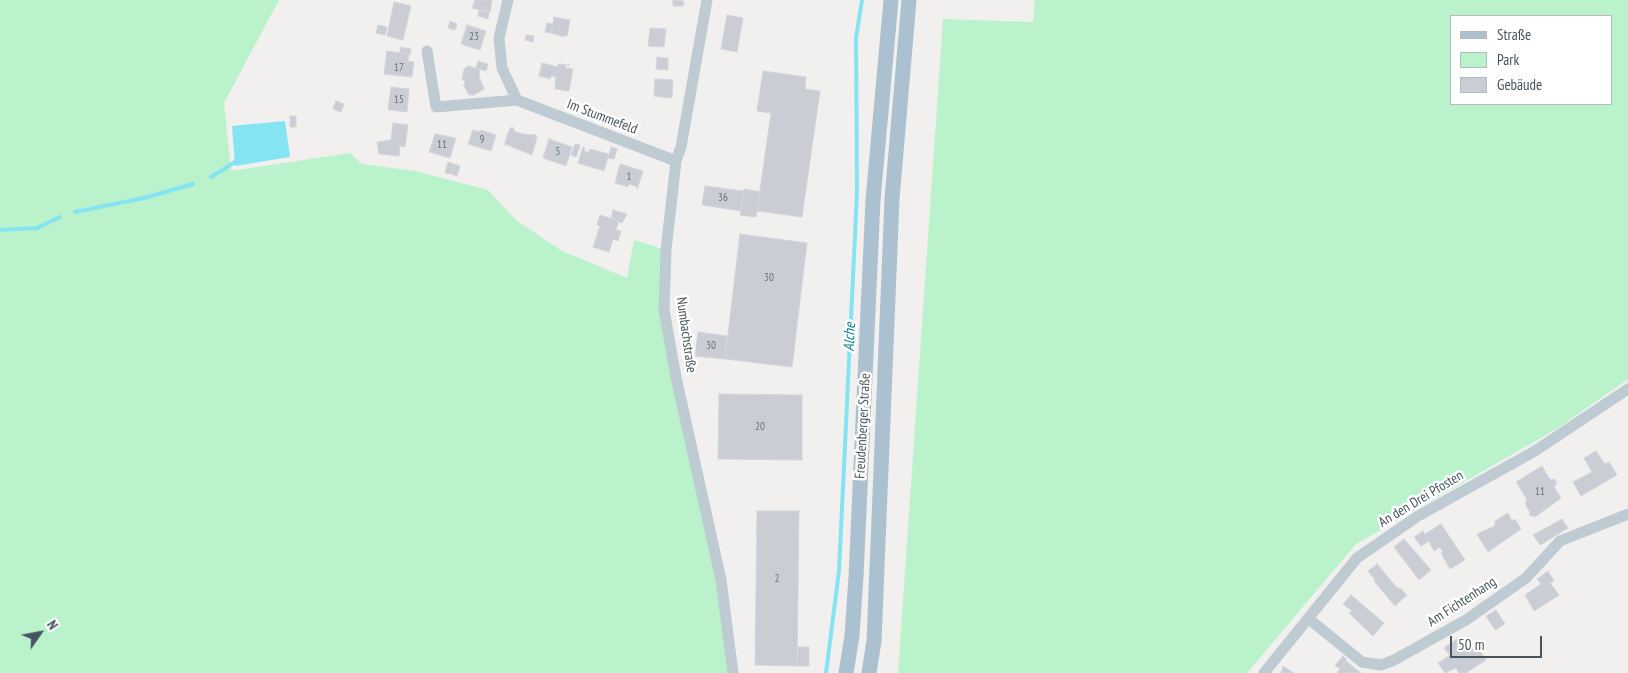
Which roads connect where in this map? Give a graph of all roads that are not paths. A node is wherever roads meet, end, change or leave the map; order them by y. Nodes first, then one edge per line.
1 (508, 0) edge
2 (706, 0) edge
3 (891, 0) edge
4 (909, 0) edge
5 (426, 52) dead end
6 (517, 100) junction
7 (676, 161) junction
8 (1628, 390) edge
9 (1628, 514) edge
10 (1309, 619) junction
11 (733, 673) edge
12 (846, 673) edge
13 (869, 673) edge
14 (1264, 673) edge

1 - 6 street
2 - 7 street, Numbachstraße
3 - 12 main road, Freudenberger Straße
4 - 13 main road, Freudenberger Straße
5 - 6 street, Im Stummefeld
6 - 7 street, Im Stummefeld
7 - 11 street, Numbachstraße
8 - 10 street, An den Drei Pfosten
9 - 10 street, Am Fichtenhang
10 - 14 street, An den Drei Pfosten

